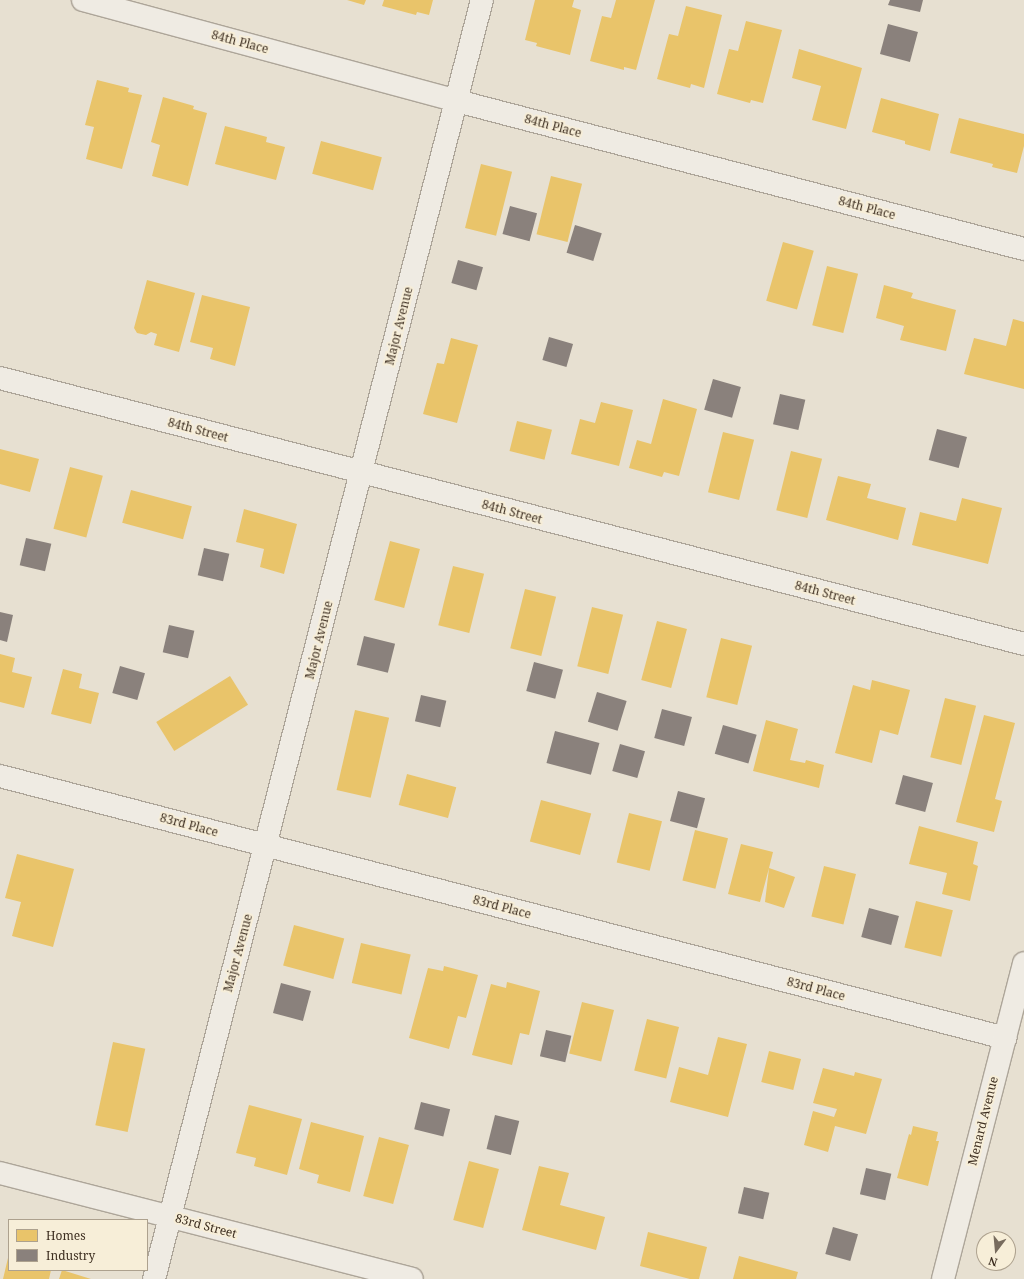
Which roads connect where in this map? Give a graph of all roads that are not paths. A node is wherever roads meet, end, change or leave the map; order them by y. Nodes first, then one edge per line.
1 (83, 0) edge
2 (482, 0) edge
3 (457, 101) junction
4 (1024, 249) edge
5 (0, 378) edge
6 (362, 473) junction
7 (1024, 644) edge
8 (0, 776) edge
9 (266, 846) junction
10 (1024, 963) edge
11 (1005, 1038) junction
12 (0, 1173) edge
13 (169, 1216) junction
14 (154, 1279) edge
15 (412, 1279) edge
16 (943, 1279) edge

1 - 3 street, 84th Place
2 - 3 street, Major Avenue
3 - 4 street, 84th Place
3 - 6 street, Major Avenue
5 - 6 street, 84th Street
6 - 7 street, 84th Street
6 - 9 street, Major Avenue
8 - 9 street, 83rd Place
9 - 11 street, 83rd Place
9 - 13 street, Major Avenue
10 - 11 street, Menard Avenue
11 - 16 street, Menard Avenue
12 - 13 street, 83rd Street
13 - 14 street, Major Avenue
13 - 15 street, 83rd Street

